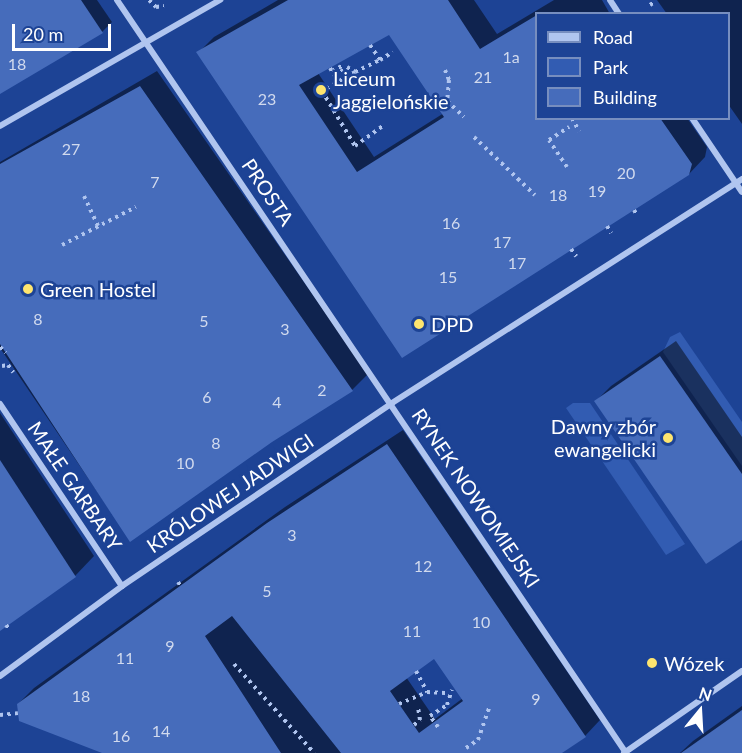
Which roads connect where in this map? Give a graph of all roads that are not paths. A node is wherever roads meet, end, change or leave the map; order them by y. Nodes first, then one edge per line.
1 (117, 0) edge
2 (220, 0) edge
3 (146, 42) junction
4 (693, 120) edge
5 (0, 126) edge
6 (739, 181) edge
7 (742, 192) edge
8 (392, 403) junction
9 (0, 405) edge
10 (122, 586) junction
11 (742, 671) edge
12 (0, 676) edge
13 (625, 753) edge

1 - 3 street, PROSTA
2 - 3 street
3 - 5 street
3 - 8 street, PROSTA
4 - 6 street
6 - 7 street
6 - 8 street, RYNEK NOWOMIEJSKI
8 - 10 street, KRÓLOWEJ JADWIGI
8 - 13 street, RYNEK NOWOMIEJSKI
9 - 10 street, MAŁE GARBARY
10 - 12 street, KRÓLOWEJ JADWIGI
11 - 13 street, RYNEK NOWOMIEJSKI

